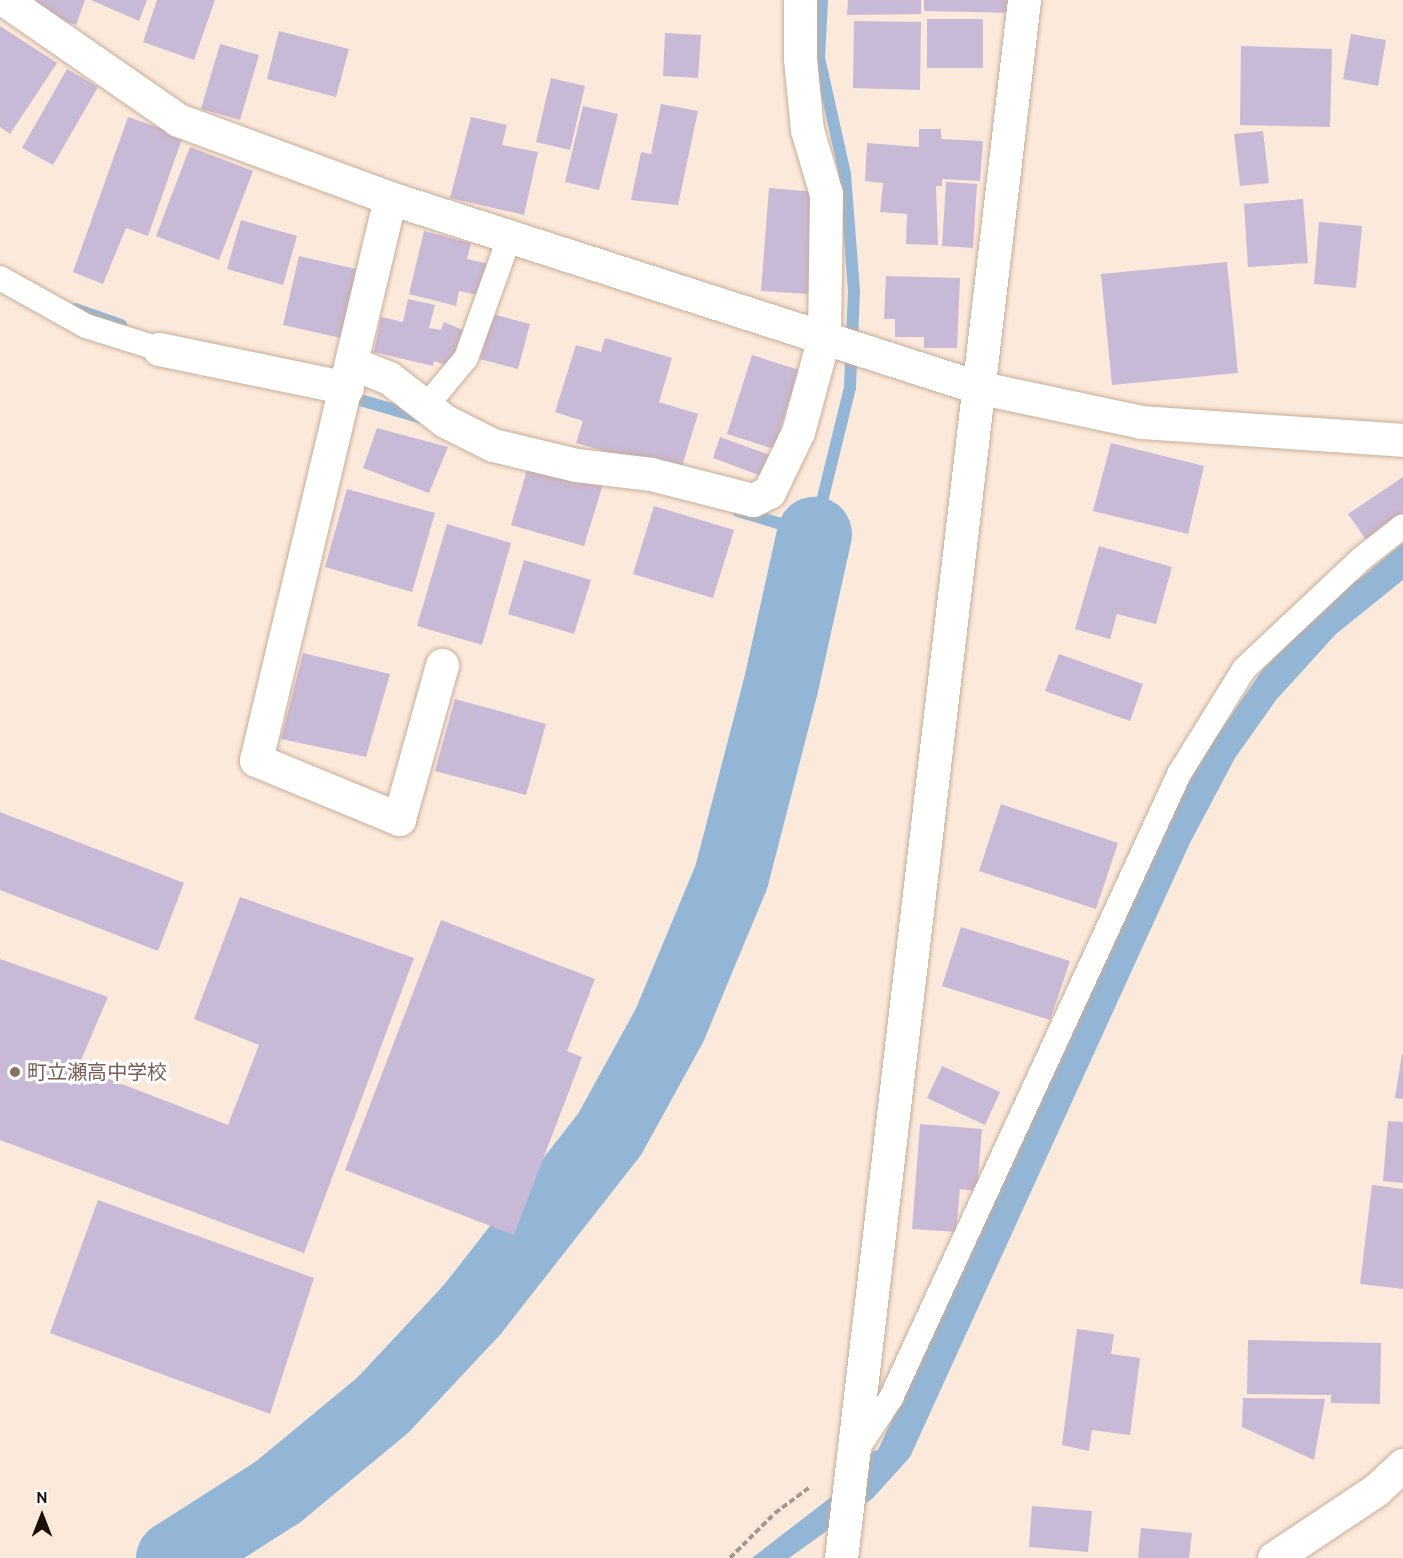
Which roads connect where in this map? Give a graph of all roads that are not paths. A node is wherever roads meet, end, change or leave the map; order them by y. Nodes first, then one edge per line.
1 (5, 0) edge
2 (800, 0) edge
3 (1024, 0) edge
4 (390, 198) junction
5 (510, 236) junction
6 (0, 278) edge
7 (824, 337) junction
8 (159, 349) joint
9 (349, 375) junction
10 (977, 387) junction
11 (427, 405) junction
12 (1403, 440) edge
13 (1403, 526) edge
14 (442, 665) dead end
15 (853, 1455) junction
16 (1403, 1465) edge
17 (841, 1558) edge
18 (1274, 1558) edge

1 - 4 street
2 - 7 street
3 - 10 street
4 - 5 street
4 - 9 street
5 - 7 street
5 - 11 lane
6 - 8 lane
7 - 10 street
7 - 11 street
8 - 9 street
9 - 11 street
9 - 14 street
10 - 12 street
10 - 15 street
13 - 15 lane
15 - 17 street
16 - 18 street

